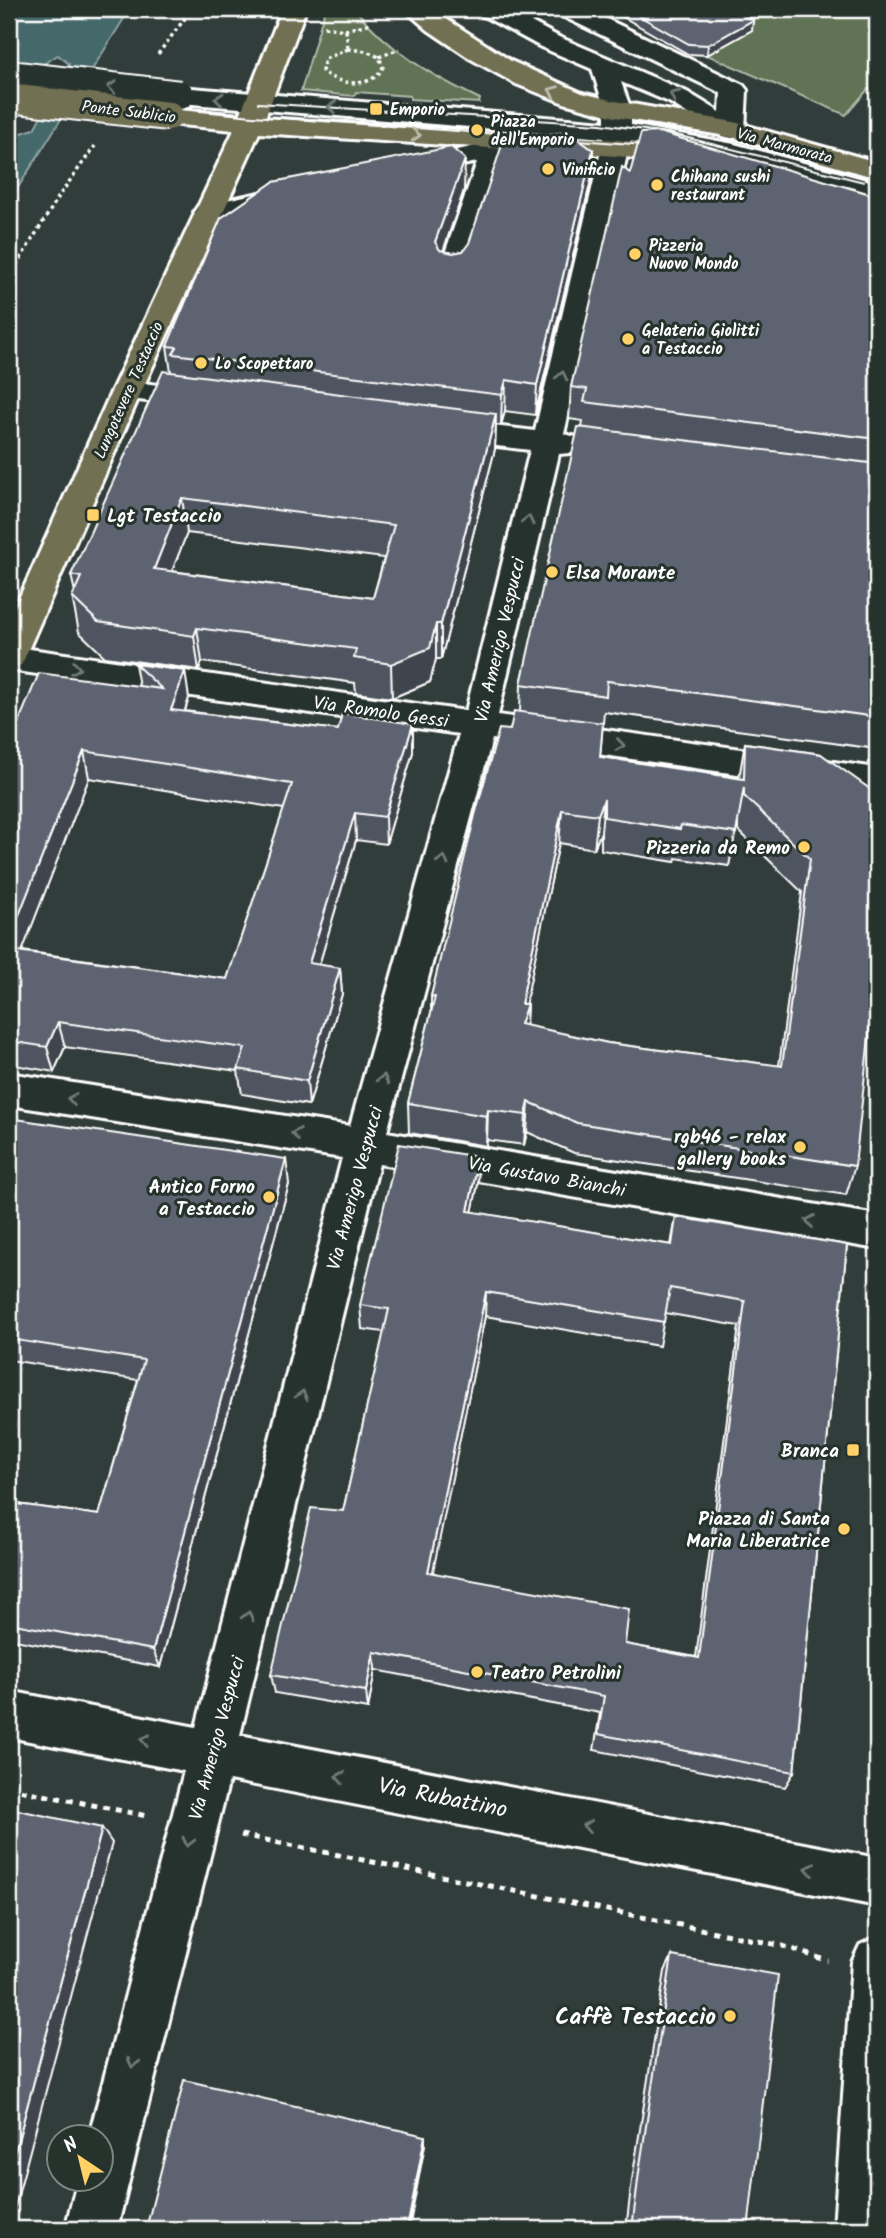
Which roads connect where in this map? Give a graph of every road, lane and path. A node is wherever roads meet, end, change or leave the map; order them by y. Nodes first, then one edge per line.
1 (192, 9) edge
2 (294, 9) edge
3 (416, 9) edge
4 (489, 9) edge
5 (567, 9) edge
6 (371, 23) dead end
7 (316, 26) dead end
8 (346, 30) junction
9 (348, 49) junction
10 (399, 49) dead end
11 (379, 57) junction
12 (153, 61) dead end
13 (603, 65) junction
14 (9, 75) edge
15 (9, 98) edge
16 (174, 105) junction
17 (241, 118) junction
18 (618, 130) junction
19 (732, 130) junction
20 (100, 140) dead end
21 (688, 141) junction
22 (530, 142) junction
23 (494, 150) junction
24 (877, 170) edge
25 (388, 173) edge
26 (314, 189) edge
27 (877, 191) edge
28 (877, 208) edge
29 (208, 212) junction
30 (452, 273) edge
31 (9, 276) edge
32 (127, 390) junction
33 (228, 403) edge
34 (415, 426) edge
35 (546, 442) junction
36 (601, 449) edge
37 (9, 658) edge
38 (479, 725) junction
39 (877, 781) edge
40 (9, 1088) edge
41 (364, 1145) junction
42 (877, 1232) edge
43 (9, 1714) edge
44 (212, 1753) junction
45 (9, 1788) edge
46 (193, 1825) junction
47 (877, 1882) edge
48 (854, 1962) edge
49 (91, 2229) edge
50 (860, 2229) edge

1 - 12 path
2 - 17 main road, Lungotevere Testaccio
18 -> 3 main road
4 - 13 street
5 - 19 street
6 - 8 path
7 - 8 path
8 - 9 path
9 - 11 path
9 - 11 path
10 - 11 path
13 - 18 street
19 -> 13 street
16 -> 14 street, bridge
15 - 16 main road, Ponte Sublicio, bridge
16 - 17 main road, Ponte Sublicio
17 -> 16 street
18 -> 17 street
17 -> 22 main road
17 - 29 main road, Lungotevere Testaccio
18 - 21 main road
18 - 21 main road
18 - 22 main road
35 -> 18 street, Via Amerigo Vespucci
19 - 21 main road, Via Marmorata
19 - 24 main road, Via Marmorata
20 - 31 path
21 - 27 street, Via Marmorata
21 - 28 main road, Via Marmorata
22 - 23 street
23 - 25 street
23 - 30 street
26 - 29 street
29 - 32 main road, Lungotevere Testaccio
32 - 33 street
32 - 37 main road, Lungotevere Testaccio
34 - 35 street
35 - 36 street
38 -> 35 street, Via Amerigo Vespucci
37 -> 38 street, Via Romolo Gessi
38 -> 39 street, Via Romolo Gessi
41 -> 38 street, Via Amerigo Vespucci
41 -> 40 street, Via Gustavo Bianchi
42 -> 41 street, Via Gustavo Bianchi
44 -> 41 street, Via Amerigo Vespucci
44 -> 43 street, Via Rubattino
44 - 46 street, Via Amerigo Vespucci
47 -> 44 street, Via Rubattino
45 - 46 path
46 - 48 path
46 -> 49 street, Via Amerigo Vespucci
48 - 50 street

